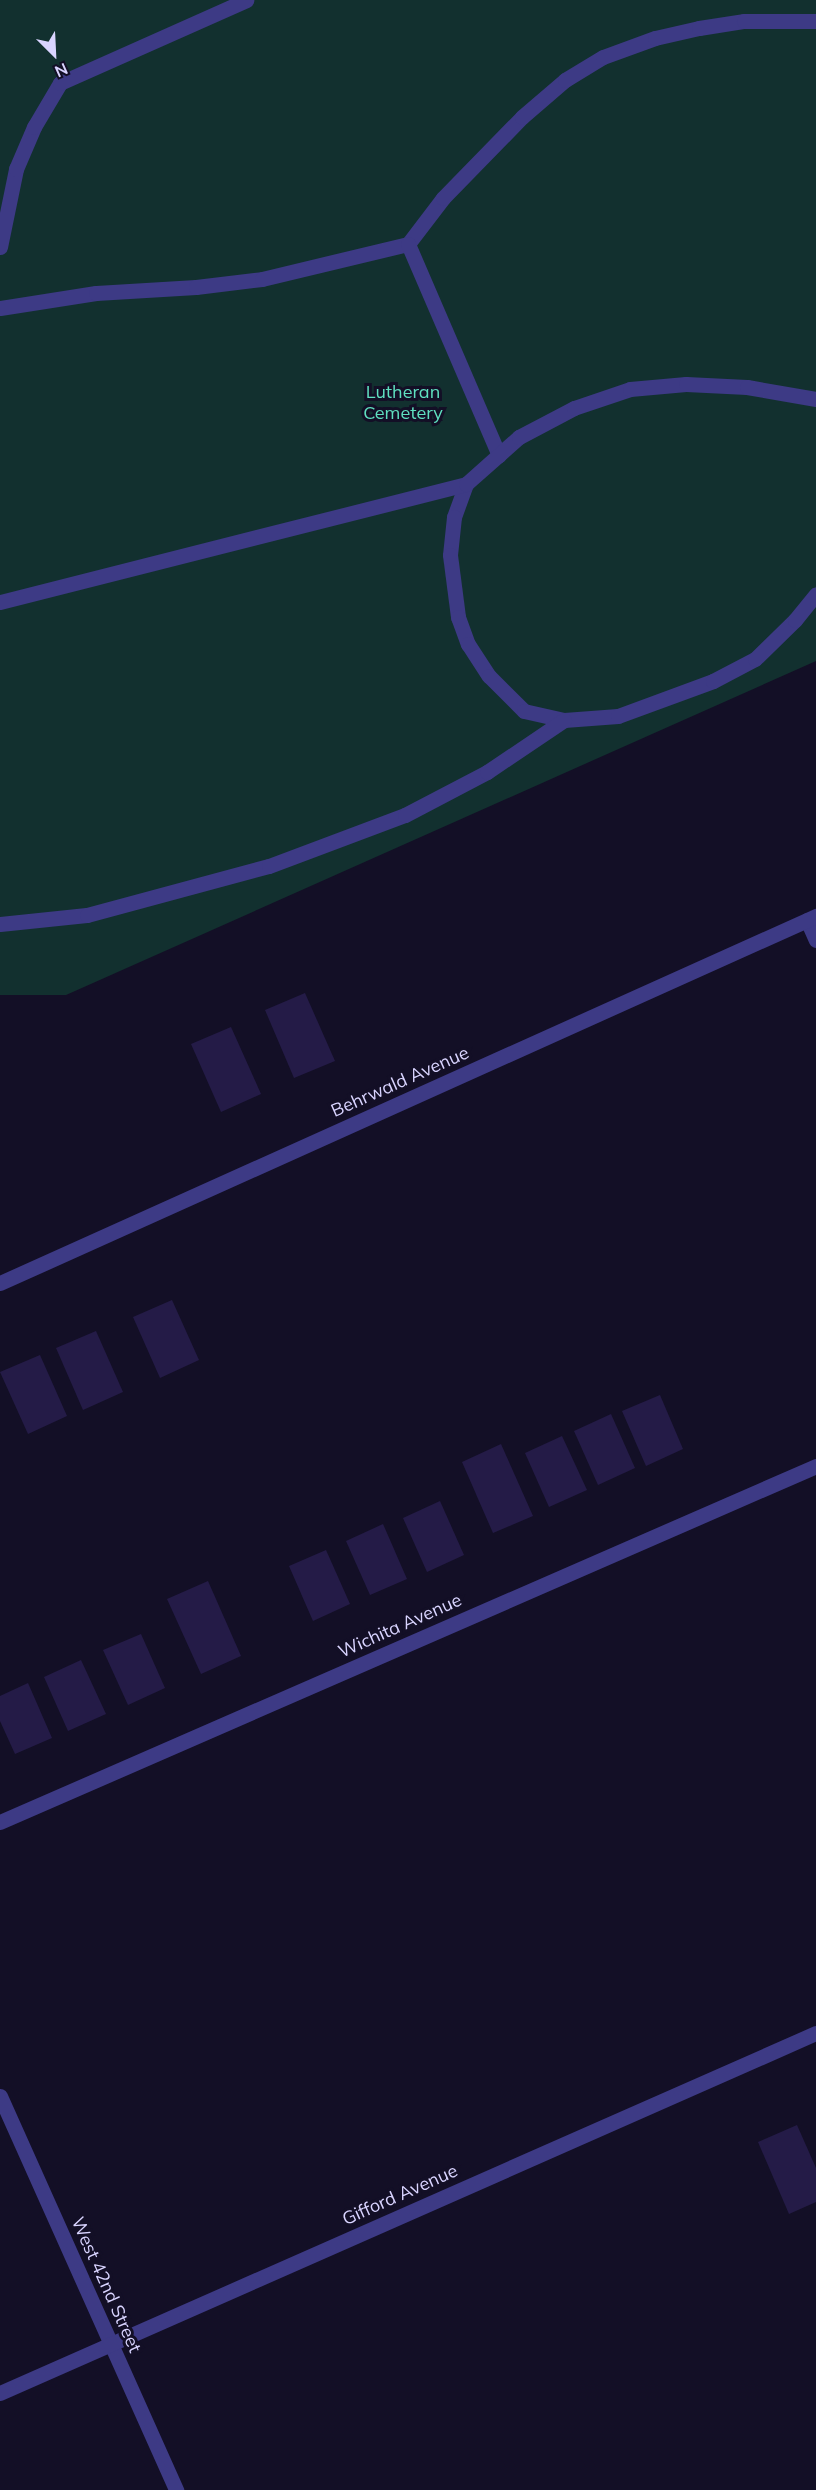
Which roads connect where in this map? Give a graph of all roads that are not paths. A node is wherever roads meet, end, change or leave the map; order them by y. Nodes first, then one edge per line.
1 (246, 0) edge
2 (816, 21) edge
3 (408, 244) junction
4 (0, 247) edge
5 (0, 308) edge
6 (816, 399) edge
7 (499, 455) junction
8 (466, 484) junction
9 (816, 594) edge
10 (0, 602) edge
11 (564, 720) junction
12 (812, 918) edge
13 (0, 924) edge
14 (816, 940) edge
15 (0, 1283) edge
16 (816, 1466) edge
17 (0, 1822) edge
18 (816, 2033) edge
19 (0, 2096) edge
20 (110, 2344) junction
21 (0, 2393) edge
22 (176, 2490) edge

1 - 4 street
2 - 3 street
3 - 5 street
3 - 7 street
6 - 7 street
7 - 8 street
8 - 10 street
8 - 11 street
9 - 11 street
11 - 13 street
12 - 14 street
12 - 15 street, Behrwald Avenue
16 - 17 street, Wichita Avenue
18 - 20 street, Gifford Avenue
19 - 20 street, West 42nd Street
20 - 21 street, Gifford Avenue
20 - 22 street, West 42nd Street

